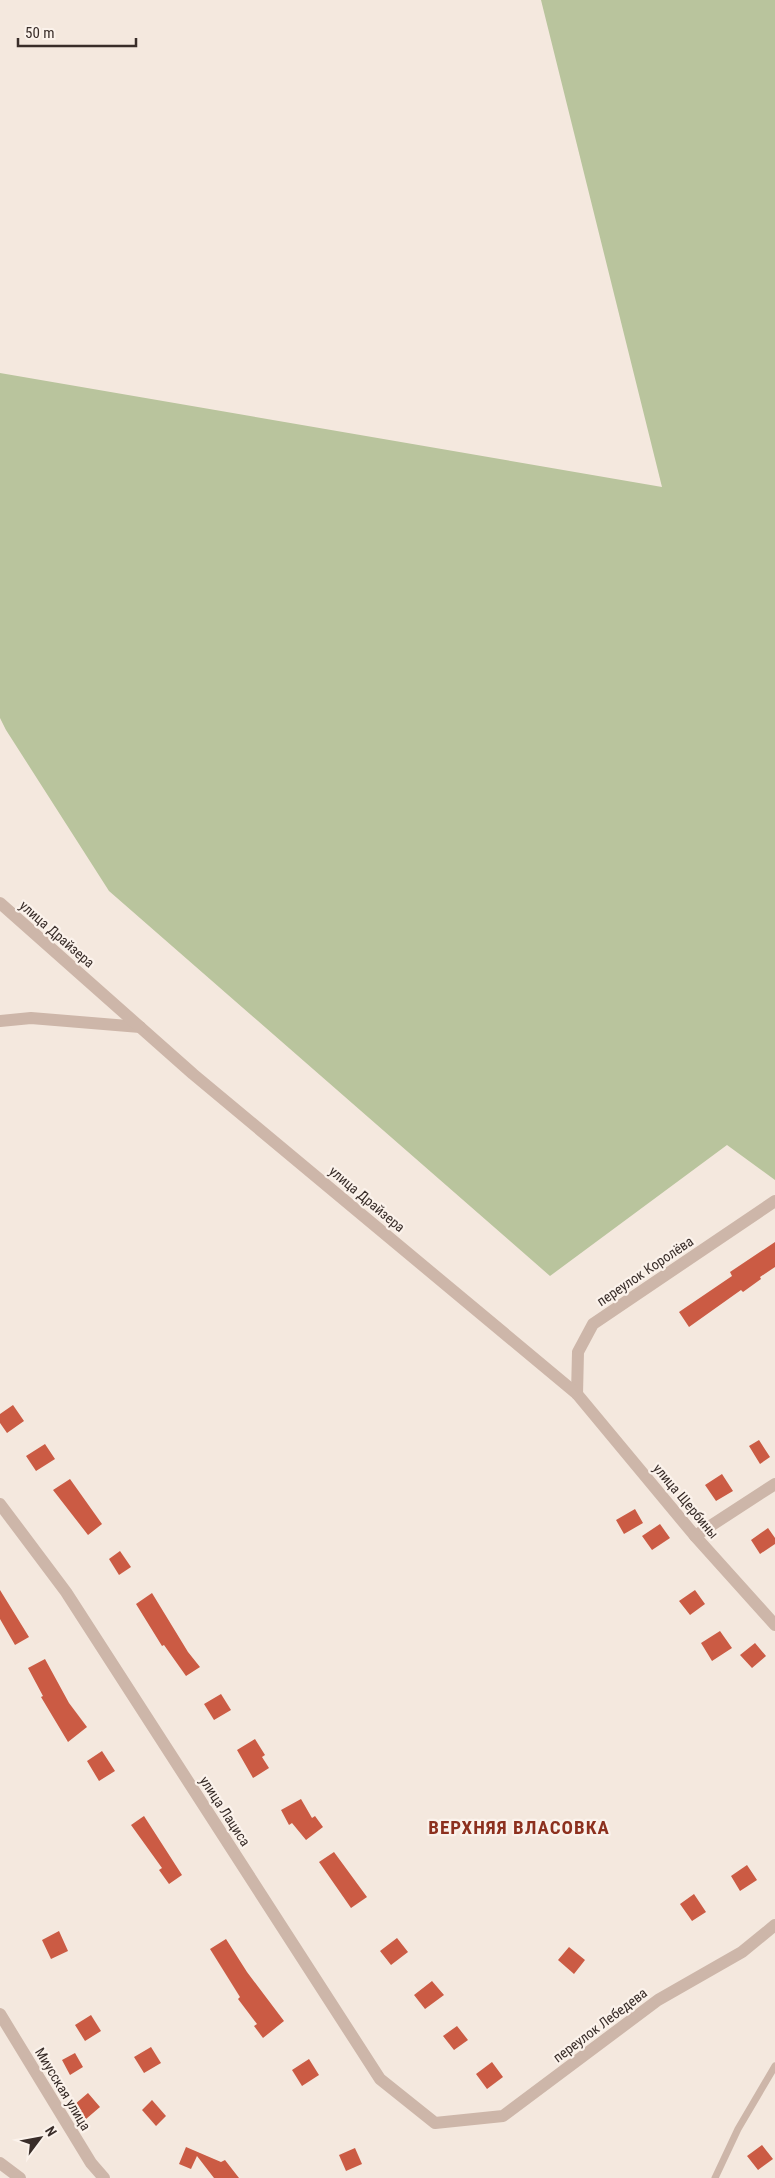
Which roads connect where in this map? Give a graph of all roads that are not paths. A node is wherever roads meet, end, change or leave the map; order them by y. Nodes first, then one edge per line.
1 (0, 903) edge
2 (0, 1021) edge
3 (140, 1026) junction
4 (775, 1201) edge
5 (577, 1394) junction
6 (775, 1484) edge
7 (0, 1504) edge
8 (694, 1536) junction
9 (775, 1626) edge
10 (775, 1925) edge
11 (0, 2014) edge
12 (775, 2066) edge
13 (436, 2123) joint
14 (0, 2163) edge
15 (20, 2178) edge
16 (104, 2178) edge
17 (715, 2178) edge

1 - 3 street, улица Драйзера
2 - 3 street
3 - 5 street, улица Драйзера
4 - 5 street, переулок Королёва
5 - 8 street, улица Щербины
6 - 8 street
7 - 13 street, улица Лациса
8 - 9 street, улица Щербины
10 - 13 street, переулок Лебедева
11 - 16 street, Миусская улица
12 - 17 lane
14 - 15 street

